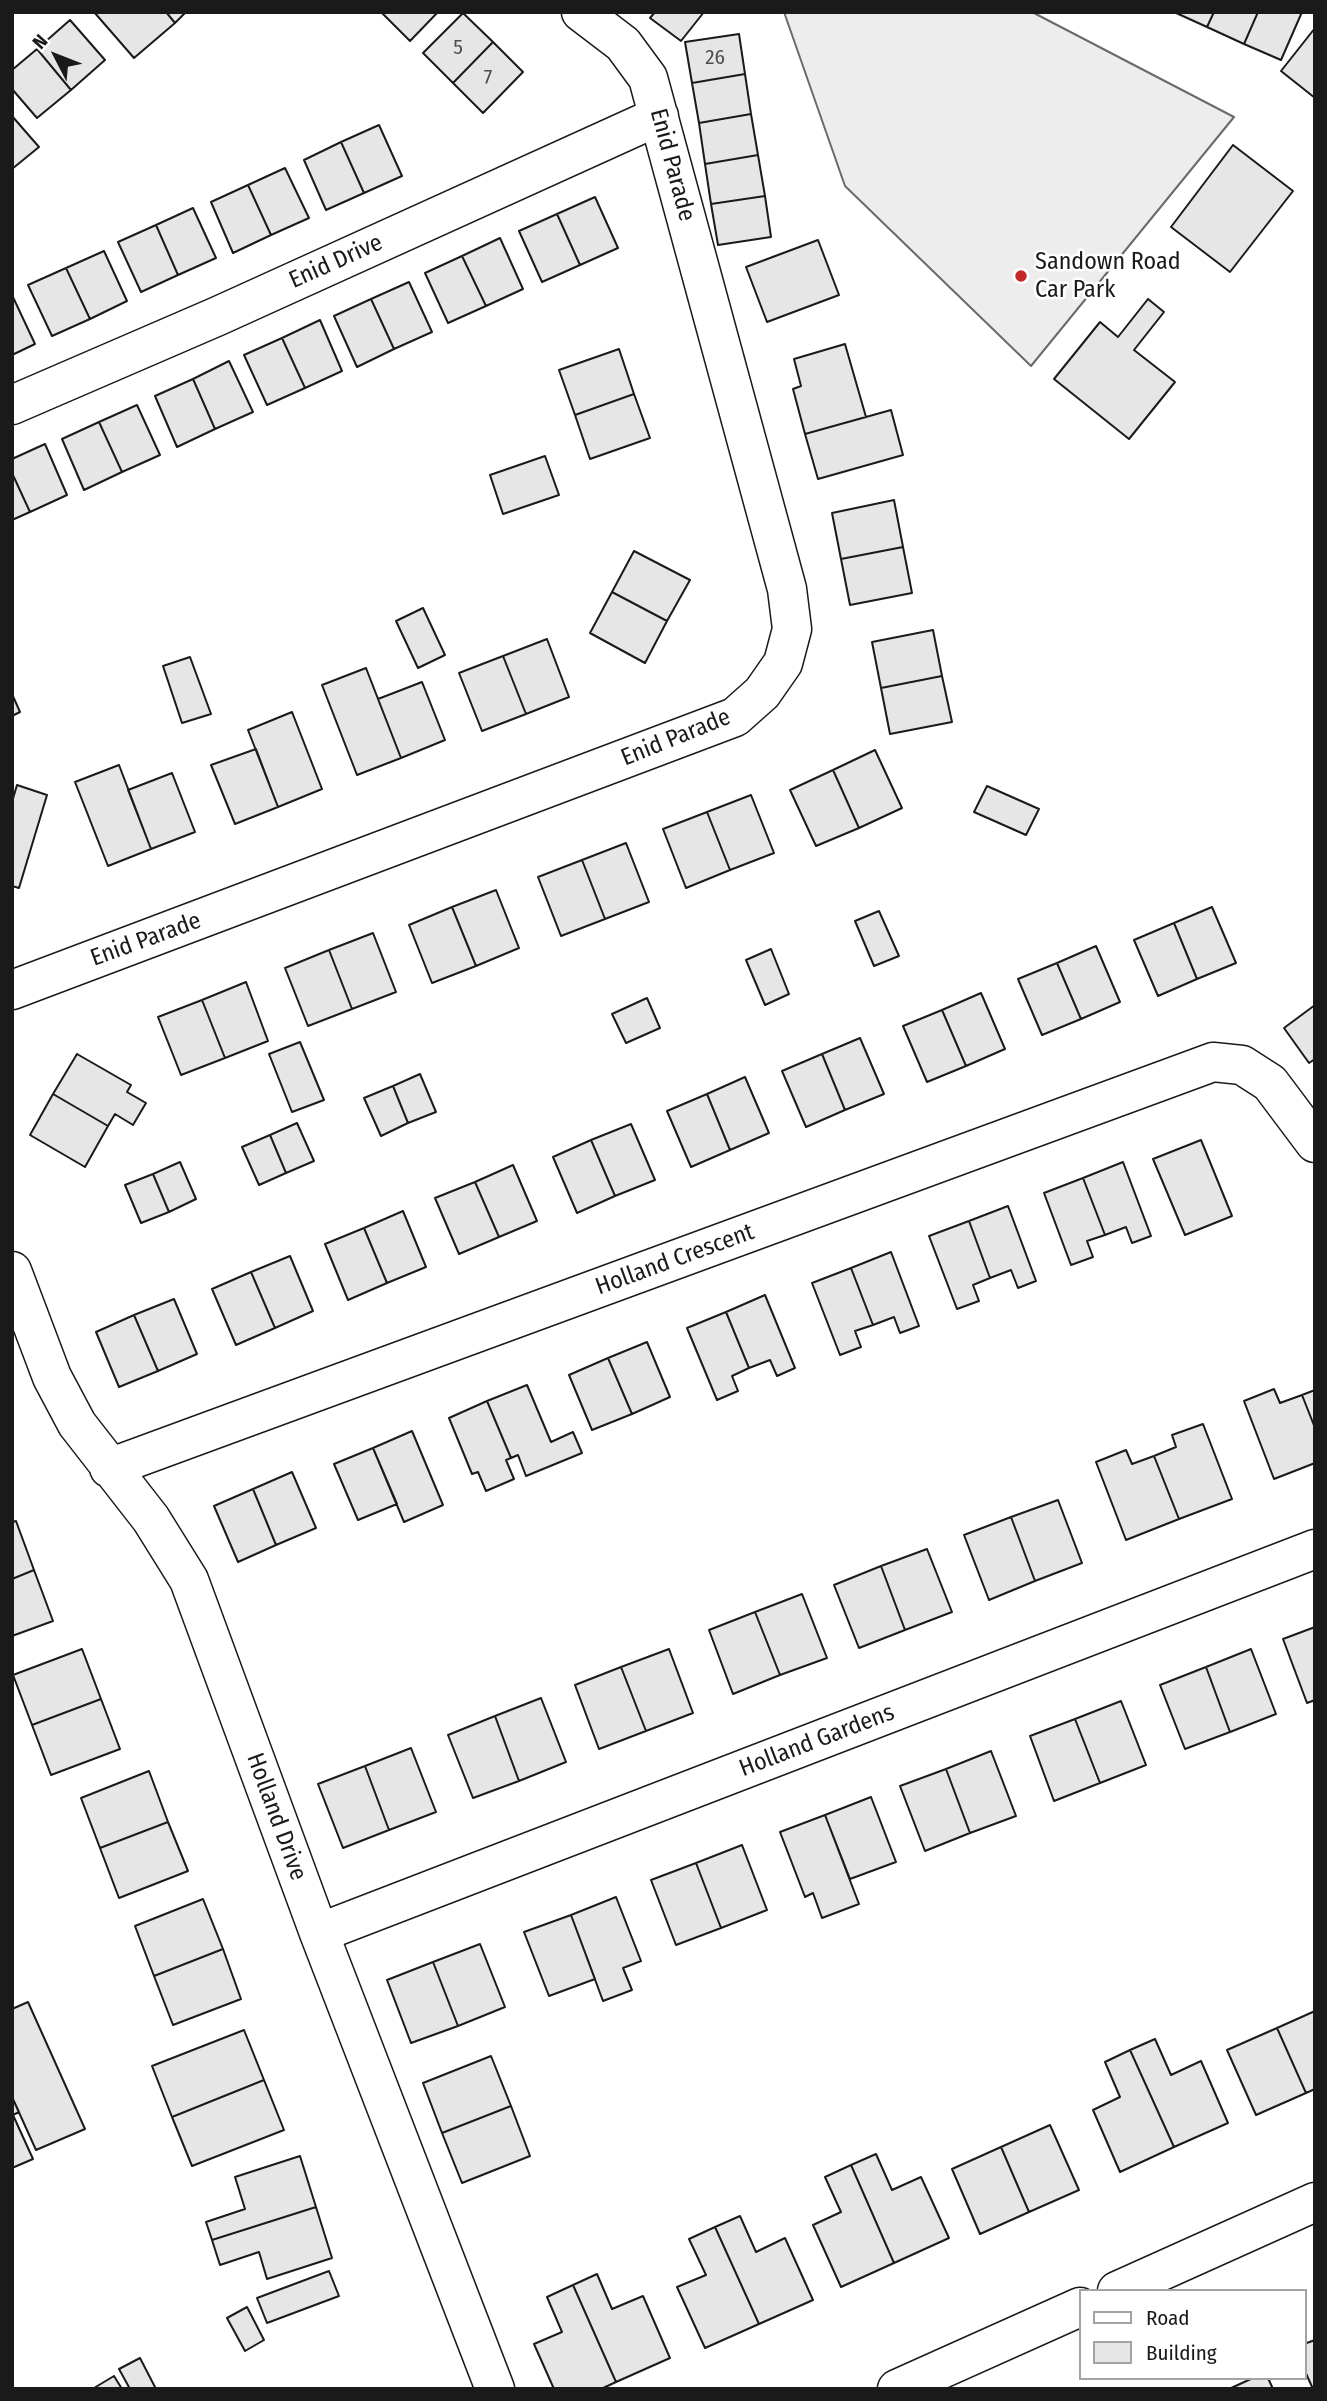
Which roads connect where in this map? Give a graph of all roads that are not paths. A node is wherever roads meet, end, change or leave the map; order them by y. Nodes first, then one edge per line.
1 (581, 12) edge
2 (659, 116) junction
3 (12, 405) edge
4 (12, 990) edge
5 (1315, 1143) edge
6 (12, 1271) edge
7 (110, 1468) junction
8 (1315, 1549) edge
9 (319, 1933) junction
10 (1315, 2203) edge
11 (1122, 2289) edge
12 (1078, 2308) edge
13 (495, 2389) edge
14 (897, 2389) edge

1 - 2 street, Enid Parade
2 - 3 street, Enid Drive
2 - 4 street, Enid Parade
5 - 7 street, Holland Crescent
6 - 7 street, Holland Drive
7 - 9 street, Holland Drive
8 - 9 street, Holland Gardens
9 - 13 street, Holland Drive
10 - 11 street
12 - 14 street

